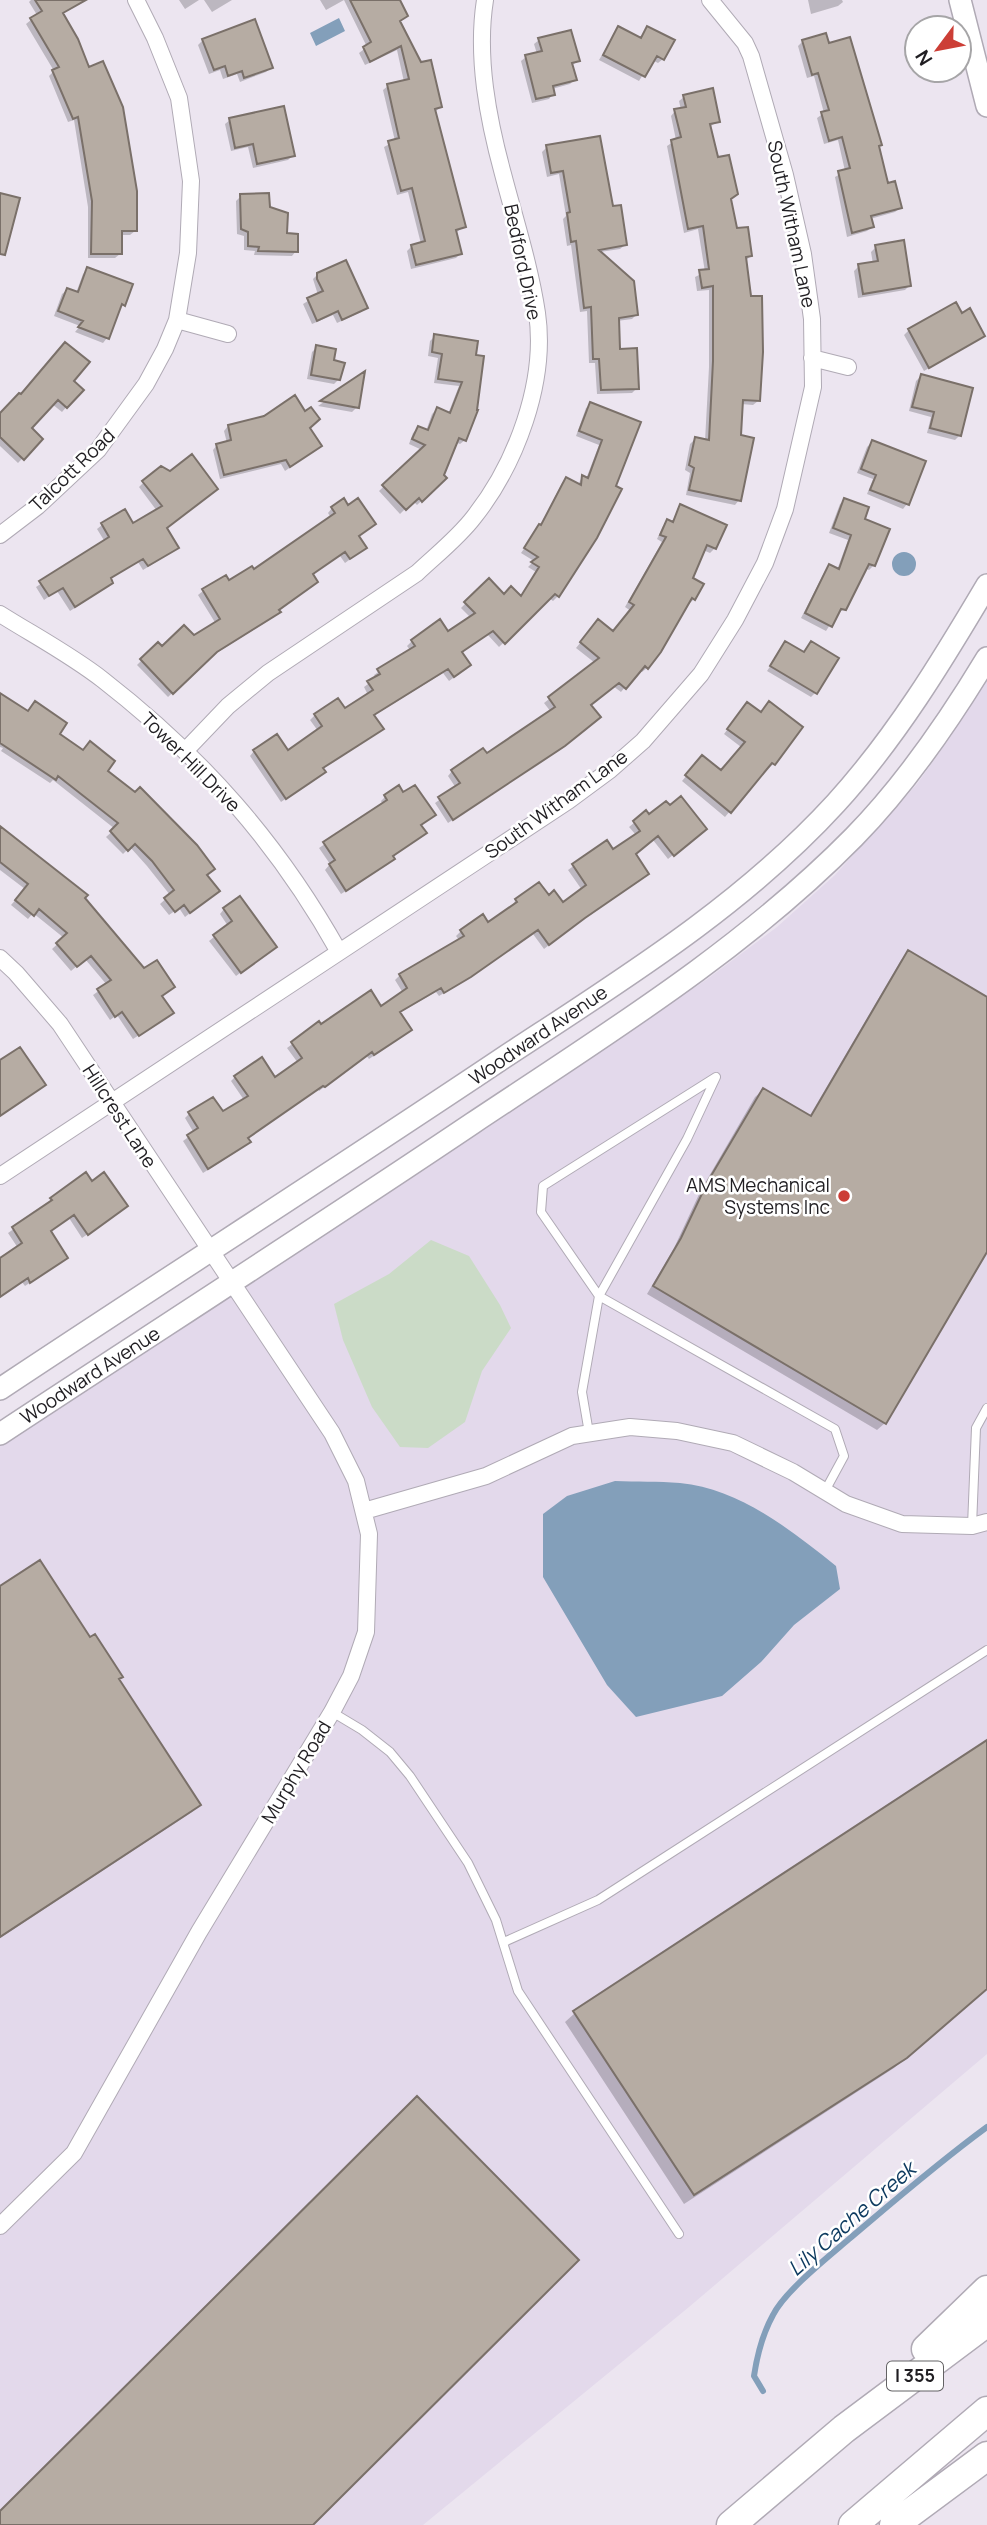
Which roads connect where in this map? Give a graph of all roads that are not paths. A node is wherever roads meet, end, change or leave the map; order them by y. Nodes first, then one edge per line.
1 (136, 0) edge
2 (485, 0) edge
3 (710, 0) edge
4 (960, 0) edge
5 (987, 106) edge
6 (177, 320) junction
7 (228, 334) dead end
8 (812, 358) junction
9 (848, 367) dead end
10 (0, 535) edge
11 (987, 585) edge
12 (0, 614) edge
13 (987, 658) edge
14 (185, 751) junction
15 (340, 952) junction
16 (0, 958) edge
17 (111, 1104) junction
18 (0, 1176) edge
19 (211, 1249) junction
20 (232, 1281) junction
21 (599, 1296) junction
22 (0, 1389) edge
23 (987, 1408) edge
24 (589, 1433) junction
25 (0, 1434) edge
26 (825, 1492) junction
27 (364, 1511) junction
28 (979, 1524) edge
29 (987, 1650) edge
30 (332, 1712) junction
31 (504, 1942) junction
32 (0, 2226) edge
33 (679, 2234) dead end
34 (987, 2290) edge
35 (987, 2322) edge
36 (987, 2411) edge
37 (844, 2429) junction
38 (987, 2456) edge
39 (731, 2525) edge
40 (853, 2525) edge
41 (894, 2525) edge

1 - 6 street, Talcott Road
2 - 14 street, Bedford Drive
3 - 8 street, South Witham Lane
4 - 5 street
6 - 7 street
6 - 10 street, Talcott Road
8 - 9 street
8 - 15 street, South Witham Lane
11 - 19 street, Woodward Avenue
12 - 14 street, Tower Hill Drive
13 - 20 street, Woodward Avenue
14 - 15 street, Tower Hill Drive
15 - 17 street, South Witham Lane
16 - 17 street, Hillcrest Lane
17 - 18 street, South Witham Lane
17 - 19 street, Hillcrest Lane
19 - 20 street, Hillcrest Lane
19 - 22 street, Woodward Avenue
20 - 25 street, Woodward Avenue
20 - 27 street, Murphy Road
21 - 21 lane
21 - 24 lane
21 - 26 lane
23 - 28 lane
24 - 26 street
24 - 27 street
26 - 28 street
27 - 30 street, Murphy Road
29 - 31 lane
30 - 31 lane
30 - 32 street, Murphy Road
31 - 33 lane
34 - 37 highway
35 - 37 highway, I 355
36 - 40 highway
37 - 39 highway, I 355
38 - 41 highway

